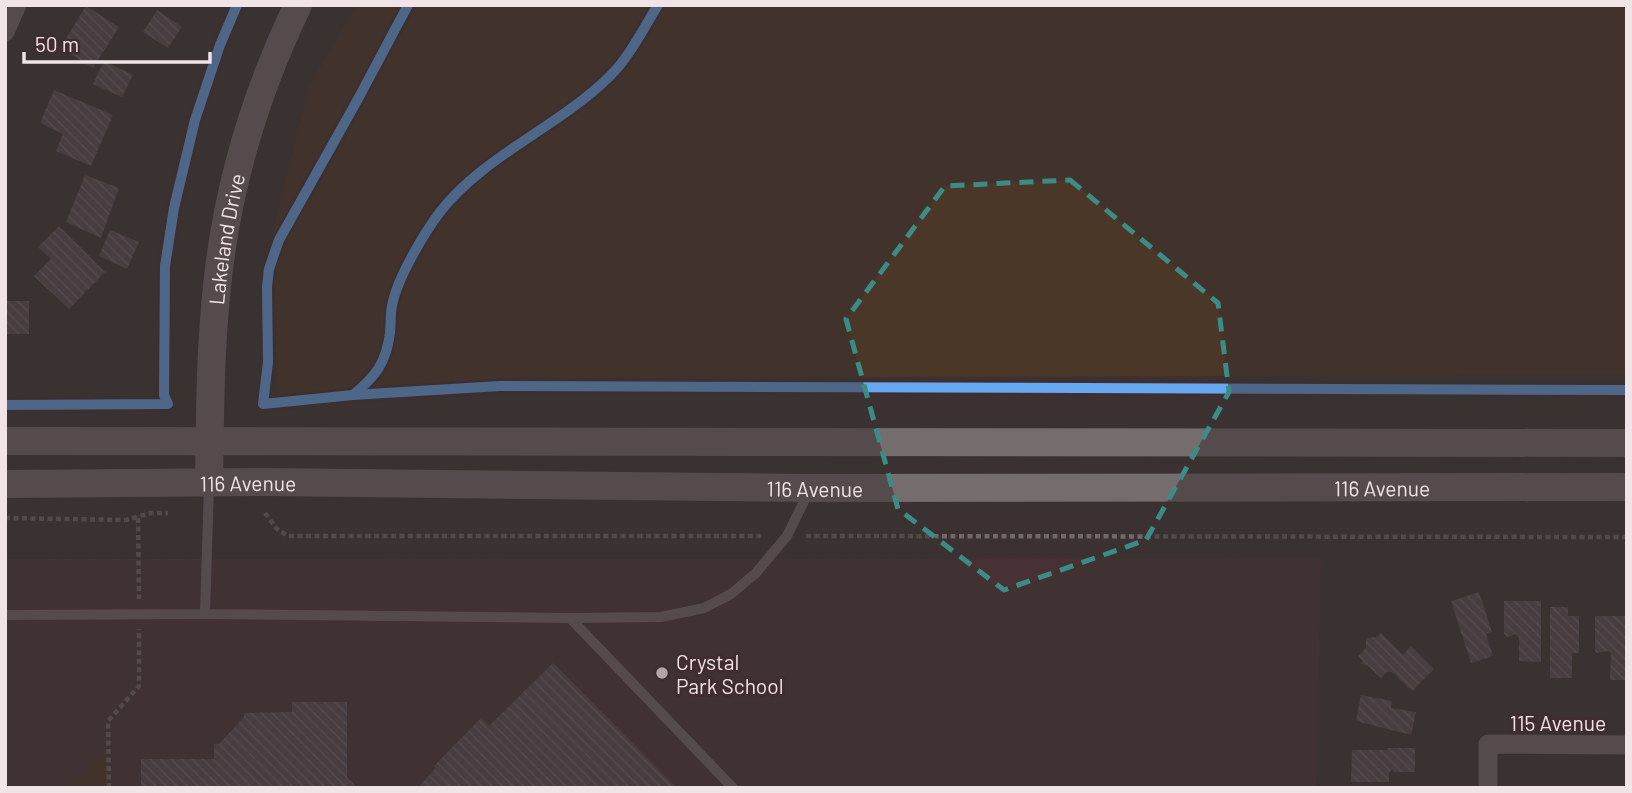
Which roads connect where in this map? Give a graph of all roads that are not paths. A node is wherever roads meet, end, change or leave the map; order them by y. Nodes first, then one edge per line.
1 (18, 5) edge
2 (298, 5) edge
3 (5, 32) edge
4 (210, 440) junction
5 (5, 441) edge
6 (1627, 443) edge
7 (209, 483) junction
8 (5, 484) edge
9 (1627, 487) edge
10 (811, 488) junction
11 (205, 614) junction
12 (5, 615) edge
13 (570, 618) junction
14 (1627, 745) edge
15 (733, 788) edge
16 (1488, 788) edge

1 - 3 street
2 - 4 main road, Lakeland Drive
4 - 5 main road, 116 Avenue
4 - 6 main road, 116 Avenue
4 - 7 main road, Lakeland Drive
7 - 8 main road, 116 Avenue
7 - 10 main road, 116 Avenue
7 - 11 lane
9 - 10 main road, 116 Avenue
10 - 13 lane
11 - 12 lane
11 - 13 lane
13 - 15 lane
14 - 16 street, 115 Avenue

